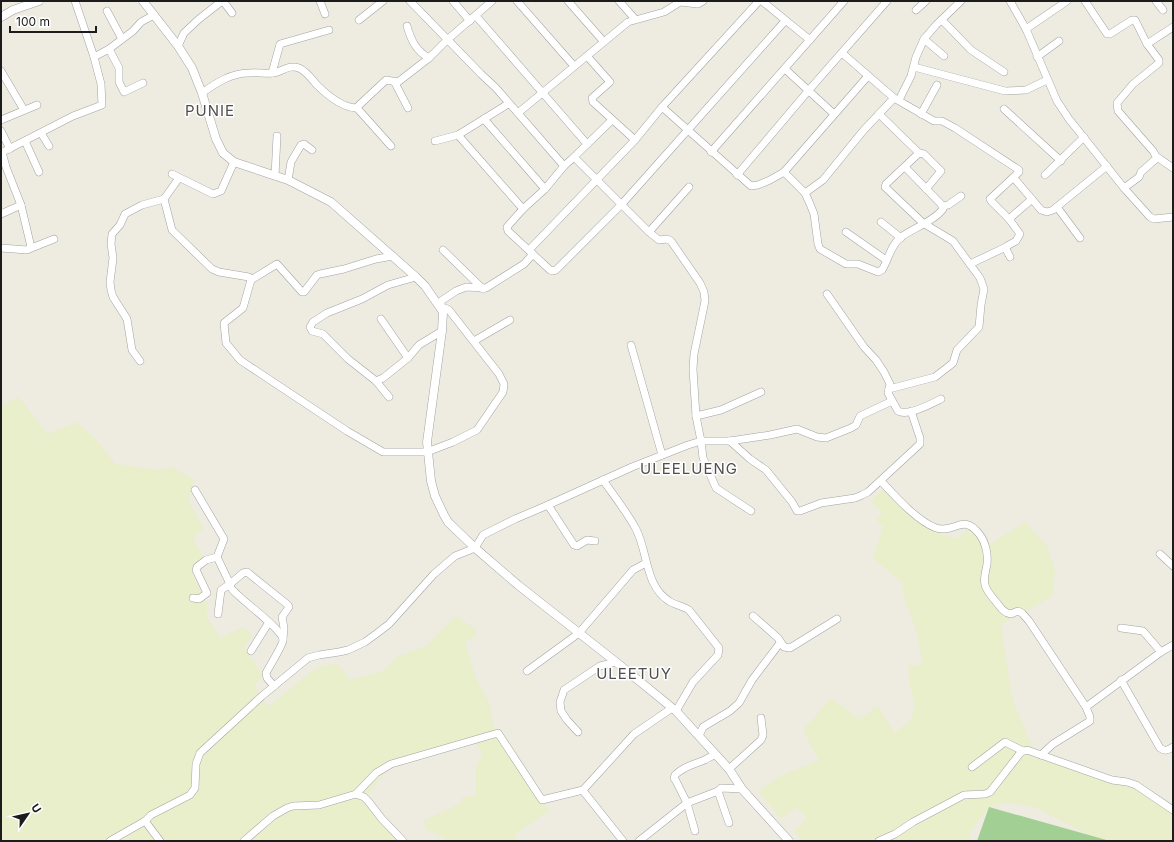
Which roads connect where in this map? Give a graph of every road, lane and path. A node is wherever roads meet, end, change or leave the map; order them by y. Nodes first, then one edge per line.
1 (39, 1) edge
2 (75, 1) edge
3 (143, 1) edge
4 (222, 1) edge
5 (320, 1) edge
6 (383, 1) edge
7 (410, 1) edge
8 (453, 1) edge
9 (492, 1) edge
10 (517, 1) edge
11 (568, 1) edge
12 (619, 1) edge
13 (702, 1) edge
14 (759, 1) edge
15 (762, 1) edge
16 (844, 1) edge
17 (887, 1) edge
18 (926, 1) edge
19 (961, 1) edge
20 (1010, 1) edge
21 (1067, 1) edge
22 (1085, 1) edge
23 (1156, 1) edge
24 (916, 10) dead end
25 (1163, 10) dead end
26 (107, 11) dead end
27 (232, 14) dead end
28 (325, 14) dead end
29 (154, 15) junction
30 (476, 16) junction
31 (1, 18) edge
32 (635, 19) junction
33 (359, 20) dead end
34 (942, 20) junction
35 (470, 21) junction
36 (784, 21) junction
37 (407, 26) dead end
38 (1173, 27) edge
39 (1026, 29) junction
40 (329, 30) dead end
41 (122, 39) junction
42 (924, 39) junction
43 (447, 40) junction
44 (810, 40) junction
45 (1059, 41) dead end
46 (604, 42) junction
47 (1147, 44) junction
48 (178, 46) junction
49 (109, 49) junction
50 (842, 54) junction
51 (587, 56) junction
52 (944, 56) dead end
53 (94, 57) junction
54 (1037, 57) junction
55 (429, 58) junction
56 (574, 66) junction
57 (914, 67) junction
58 (785, 69) junction
59 (1, 71) edge
60 (1004, 72) dead end
61 (272, 73) junction
62 (868, 76) junction
63 (1047, 80) junction
64 (143, 83) dead end
65 (396, 83) junction
66 (937, 85) dead end
67 (809, 90) junction
68 (543, 92) junction
69 (202, 93) junction
70 (897, 99) junction
71 (508, 104) junction
72 (37, 105) dead end
73 (357, 108) junction
74 (408, 108) dead end
75 (662, 108) junction
76 (1004, 109) dead end
77 (24, 110) junction
78 (518, 113) junction
79 (834, 114) junction
80 (879, 114) junction
81 (921, 114) junction
82 (484, 119) junction
83 (1, 120) edge
84 (612, 120) junction
85 (687, 130) junction
86 (1, 131) edge
87 (458, 135) junction
88 (277, 136) dead end
89 (1084, 137) junction
90 (635, 140) junction
91 (26, 141) junction
92 (435, 141) dead end
93 (587, 144) junction
94 (391, 146) dead end
95 (10, 148) junction
96 (312, 150) dead end
97 (711, 152) junction
98 (919, 154) junction
99 (2, 155) edge
100 (574, 157) junction
101 (1157, 157) junction
102 (1060, 161) junction
103 (234, 162) junction
104 (564, 166) junction
105 (1107, 166) junction
106 (904, 167) junction
107 (1173, 168) edge
108 (39, 172) dead end
109 (784, 172) junction
110 (172, 174) dead end
111 (738, 175) junction
112 (1045, 175) dead end
113 (274, 176) junction
114 (179, 178) junction
115 (1014, 178) junction
116 (288, 180) junction
117 (596, 181) junction
118 (689, 187) dead end
119 (1124, 188) junction
120 (544, 189) junction
121 (926, 189) junction
122 (805, 193) junction
123 (961, 196) dead end
124 (164, 199) junction
125 (1032, 199) junction
126 (21, 205) junction
127 (620, 205) junction
128 (943, 206) junction
129 (1057, 207) junction
130 (524, 209) junction
131 (1, 214) edge
132 (1173, 217) edge
133 (1009, 219) junction
134 (881, 222) dead end
135 (923, 223) junction
136 (649, 232) junction
137 (846, 232) dead end
138 (901, 238) junction
139 (1080, 238) dead end
140 (54, 239) dead end
141 (1, 247) edge
142 (1006, 247) junction
143 (29, 249) junction
144 (443, 250) dead end
145 (531, 252) junction
146 (393, 256) junction
147 (1010, 257) dead end
148 (886, 260) junction
149 (970, 264) junction
150 (416, 277) junction
151 (251, 280) junction
152 (483, 289) junction
153 (827, 294) dead end
154 (442, 310) junction
155 (381, 319) dead end
156 (510, 320) dead end
157 (442, 331) junction
158 (474, 341) junction
159 (631, 345) dead end
160 (408, 358) junction
161 (140, 361) dead end
162 (376, 381) junction
163 (889, 389) junction
164 (761, 392) dead end
165 (389, 397) dead end
166 (941, 399) dead end
167 (892, 401) junction
168 (912, 411) junction
169 (696, 416) junction
170 (701, 441) junction
171 (730, 441) junction
172 (427, 452) junction
173 (662, 455) junction
174 (603, 480) junction
175 (881, 481) junction
176 (195, 490) dead end
177 (548, 505) junction
178 (751, 511) dead end
179 (595, 540) dead end
180 (475, 548) junction
181 (1160, 554) dead end
182 (217, 557) junction
183 (646, 563) junction
184 (1173, 566) edge
185 (230, 584) junction
186 (194, 598) dead end
187 (218, 614) dead end
188 (753, 616) dead end
189 (838, 619) dead end
190 (269, 622) junction
191 (1121, 628) dead end
192 (579, 633) junction
193 (283, 639) junction
194 (780, 643) junction
195 (1173, 646) edge
196 (250, 652) dead end
197 (1162, 652) junction
198 (616, 662) junction
199 (527, 671) dead end
200 (1121, 680) junction
201 (274, 686) junction
202 (1086, 708) junction
203 (674, 710) junction
204 (761, 718) dead end
205 (578, 732) dead end
206 (699, 736) junction
207 (1173, 747) edge
208 (1023, 751) junction
209 (716, 755) junction
210 (1041, 755) junction
211 (972, 767) dead end
212 (729, 769) junction
213 (742, 789) junction
214 (583, 790) junction
215 (718, 791) junction
216 (360, 796) junction
217 (687, 803) junction
218 (1173, 810) edge
219 (145, 821) junction
220 (729, 823) dead end
221 (695, 830) dead end
222 (110, 841) edge
223 (160, 841) edge
224 (244, 841) edge
225 (403, 841) edge
226 (623, 841) edge
227 (640, 841) edge
228 (789, 841) edge
229 (879, 841) edge

1 - 31 street
2 - 53 street
3 - 29 street
4 - 27 street
4 - 48 street
5 - 28 street
6 - 33 street
7 - 43 street
8 - 35 street
9 - 30 street
10 - 56 street
11 - 46 street
12 - 32 street
13 - 32 street
14 - 75 street
15 - 36 street
16 - 44 street
17 - 50 street
18 - 24 street
19 - 34 street
20 - 39 street
21 - 39 street
22 - 47 street
23 - 25 street
26 - 41 street
29 - 41 street
29 - 48 street
30 - 35 street
30 - 68 street
32 - 46 street
34 - 42 street
34 - 60 street
35 - 43 street
36 - 44 street
36 - 85 street
37 - 55 street
38 - 47 street
39 - 54 street
40 - 61 street
41 - 49 street
42 - 52 street
42 - 57 street
43 - 55 street
43 - 71 street
44 - 58 street
45 - 54 street
46 - 51 street
47 - 101 street
48 - 69 street
49 - 53 street
49 - 64 street
50 - 62 street
50 - 67 street
51 - 56 street
51 - 84 street
53 - 91 street
54 - 63 street
55 - 65 street
56 - 68 street
57 - 63 street
57 - 70 street
58 - 67 street
58 - 97 street
59 - 77 street
61 - 69 street
61 - 73 street
62 - 70 street
62 - 79 street
63 - 89 street
65 - 73 street
65 - 74 street
66 - 81 street
67 - 79 street
67 - 111 street
68 - 78 street
68 - 93 street
69 - 103 street
70 - 80 street
70 - 81 street
71 - 78 street
71 - 82 street
72 - 77 street
73 - 94 street
75 - 85 street
75 - 90 street
76 - 102 street
77 - 83 street
78 - 104 street
79 - 109 street
80 - 98 street
80 - 122 street
81 - 115 street
82 - 87 street
82 - 120 street
84 - 90 street
84 - 93 street
85 - 97 street
85 - 127 street
86 - 95 street
87 - 92 street
87 - 130 street
88 - 113 street
89 - 102 street
89 - 105 street
90 - 117 street
91 - 95 street
91 - 108 street
93 - 100 street
95 - 99 street
96 - 116 street
97 - 111 street
98 - 106 street
98 - 121 street
99 - 126 street
100 - 104 street
100 - 117 street
101 - 107 street
101 - 119 street
102 - 112 street
103 - 113 street
103 - 114 street
104 - 120 street
105 - 119 street
105 - 129 street
106 - 121 street
106 - 135 street
109 - 111 street
109 - 122 street
110 - 114 street
113 - 116 street
114 - 124 street
115 - 125 street
115 - 133 street
116 - 146 street
117 - 127 street
117 - 145 street
118 - 136 street
119 - 132 street
120 - 130 street
121 - 128 street
122 - 148 street
123 - 128 street
124 - 151 street
124 - 161 street
125 - 129 street
125 - 133 street
126 - 131 street
126 - 143 street
127 - 136 street
127 - 145 street
128 - 135 street
129 - 139 street
130 - 145 street
133 - 142 street
134 - 138 street
135 - 138 street
135 - 149 street
136 - 169 street
137 - 148 street
138 - 148 street
140 - 143 street
141 - 143 street
142 - 147 street
142 - 149 street
144 - 152 street
145 - 152 street
146 - 150 street
146 - 151 street
149 - 163 street
150 - 154 street
150 - 162 street
151 - 172 street
152 - 154 street
153 - 163 street
154 - 157 street
154 - 158 street
155 - 160 street
156 - 158 street
157 - 160 street
157 - 172 street
158 - 172 street
159 - 173 street
160 - 162 street
162 - 165 street
163 - 167 street
164 - 169 street
166 - 168 street
167 - 168 street
167 - 171 street
168 - 175 street
169 - 170 street
170 - 171 street
170 - 173 street
170 - 178 street
171 - 175 street
172 - 180 street
173 - 174 street
174 - 177 street
174 - 183 street
175 - 202 street
176 - 182 street
177 - 179 street
177 - 180 street
180 - 192 street
180 - 201 street
181 - 184 street
182 - 185 street
182 - 186 street
183 - 192 street
183 - 203 street
185 - 187 street
185 - 190 street
185 - 193 street
188 - 194 street
189 - 194 street
190 - 193 street
190 - 196 street
191 - 197 street
192 - 198 street
192 - 199 street
193 - 201 street
194 - 206 street
195 - 197 street
197 - 200 street
198 - 203 street
198 - 205 street
200 - 202 street
200 - 207 street
201 - 219 street
202 - 210 street
203 - 206 street
203 - 214 street
204 - 212 street
206 - 209 street
208 - 210 street
208 - 211 street
208 - 229 street
209 - 212 street
209 - 217 street
210 - 218 street
212 - 213 street
213 - 215 street
213 - 228 street
214 - 216 street
214 - 226 street
215 - 217 street
215 - 220 street
216 - 224 street
216 - 225 street
217 - 221 street
217 - 227 street
219 - 222 street
219 - 223 street

